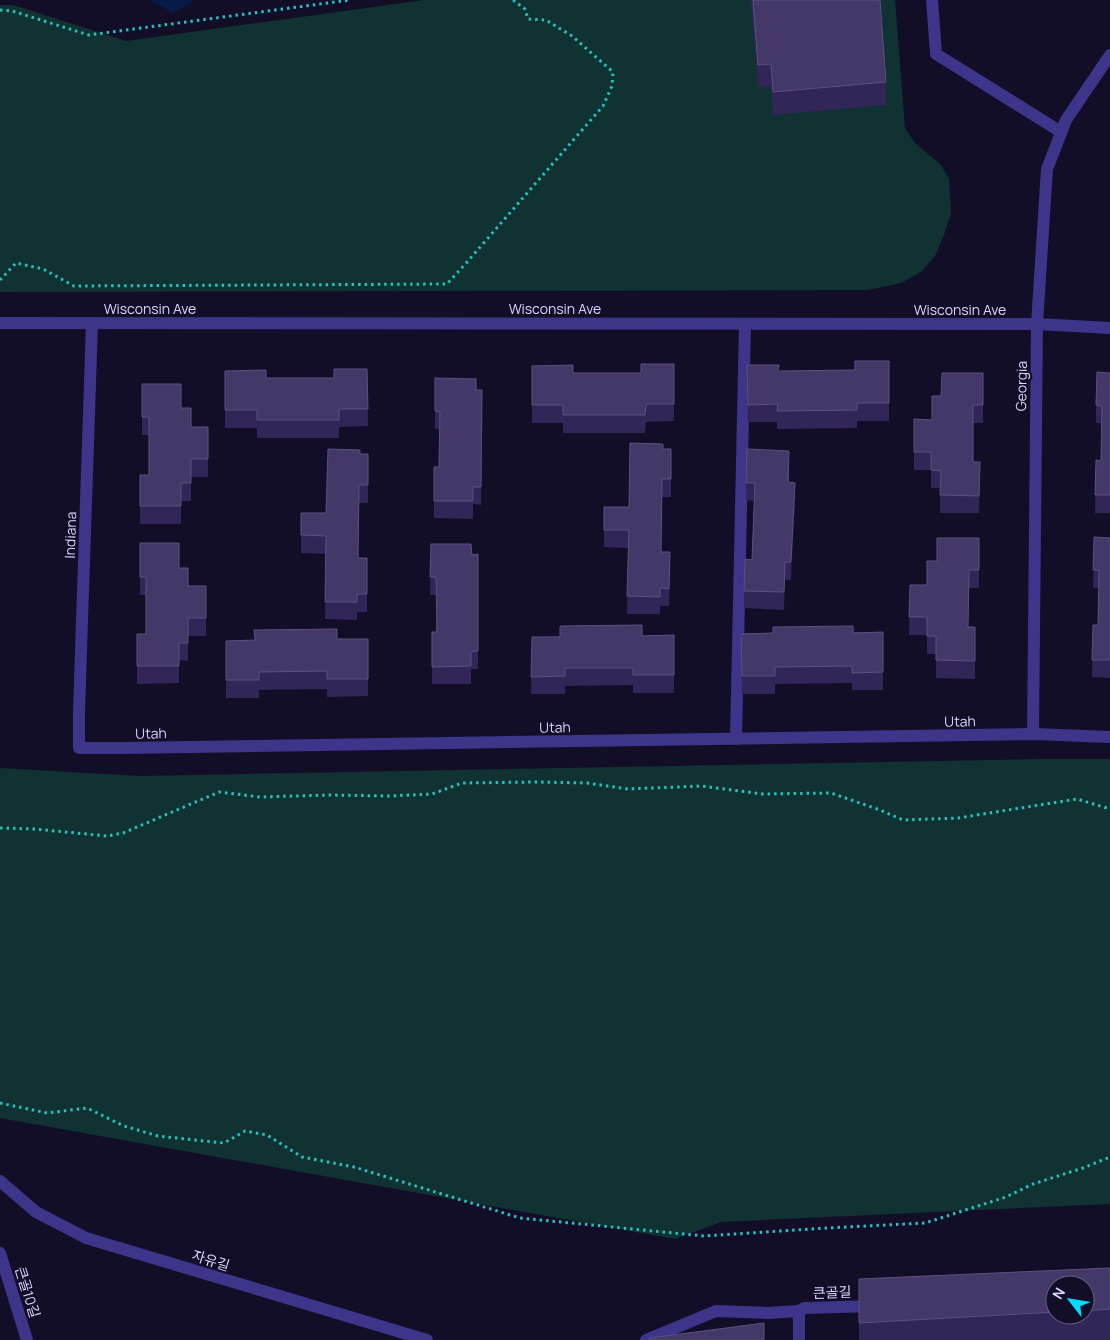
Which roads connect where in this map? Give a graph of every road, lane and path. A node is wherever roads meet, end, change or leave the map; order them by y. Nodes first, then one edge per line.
1 (350, 0) edge
2 (513, 0) edge
3 (932, 0) edge
4 (0, 10) edge
5 (1110, 55) edge
6 (1061, 132) junction
7 (0, 280) edge
8 (0, 323) edge
9 (92, 323) junction
10 (745, 324) junction
11 (1037, 324) junction
12 (1110, 328) edge
13 (1033, 734) junction
14 (1110, 737) edge
15 (736, 739) junction
16 (79, 748) joint
17 (1110, 809) edge
18 (0, 828) edge
19 (0, 1103) edge
20 (1110, 1157) edge
21 (0, 1181) edge
22 (0, 1253) edge
23 (891, 1306) edge
24 (799, 1310) junction
25 (27, 1340) edge
26 (427, 1340) edge
27 (646, 1340) edge
28 (799, 1340) edge

1 - 4 path
2 - 7 path
3 - 6 street
5 - 6 street, Georgia
6 - 11 street, Georgia
8 - 9 street, Wisconsin Ave
9 - 10 street, Wisconsin Ave
9 - 16 street, Indiana
10 - 11 street, Wisconsin Ave
10 - 15 street
11 - 12 street, Wisconsin Ave
11 - 13 street, Georgia
13 - 14 street, Utah
13 - 15 street, Utah
15 - 16 street, Utah
17 - 18 path
19 - 20 path
21 - 26 street, 자유길
22 - 25 street, 큰골10길
23 - 24 street, 큰골길
24 - 27 street, 큰골길
24 - 28 street

